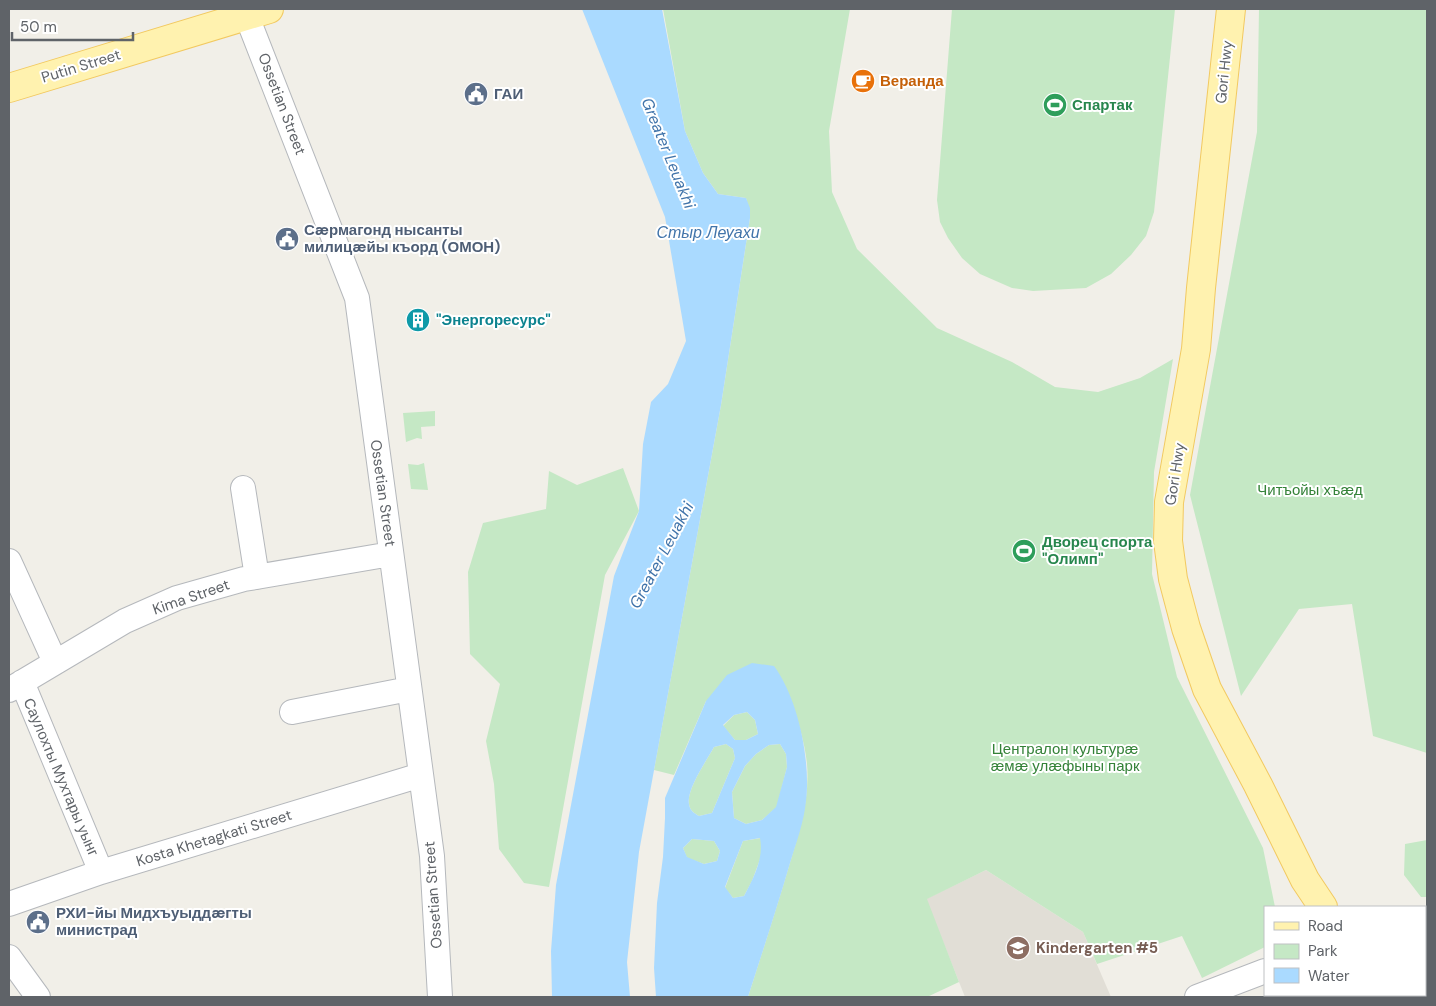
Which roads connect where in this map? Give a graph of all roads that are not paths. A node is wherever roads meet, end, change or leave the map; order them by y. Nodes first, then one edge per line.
1 (1231, 9) edge
2 (253, 11) edge
3 (9, 88) edge
4 (243, 488) dead end
5 (391, 554) junction
6 (9, 561) edge
7 (258, 577) junction
8 (54, 662) junction
9 (15, 686) edge
10 (410, 689) junction
11 (292, 712) dead end
12 (421, 775) junction
13 (101, 872) junction
14 (9, 904) edge
15 (1322, 906) edge
16 (9, 957) edge
17 (1264, 971) edge
18 (38, 997) edge
19 (440, 997) edge
20 (1197, 997) edge

1 - 15 main road, Gori Hwy
2 - 3 main road, Putin Street
2 - 5 street, Ossetian Street
4 - 7 street
5 - 7 street, Kima Street
5 - 10 street, Ossetian Street
6 - 8 street
7 - 8 street, Kima Street
8 - 9 street, Kima Street
9 - 13 street, Саулохты Мухтары уынг
10 - 11 street
10 - 12 street, Ossetian Street
12 - 13 street, Kosta Khetagkati Street
12 - 19 street, Ossetian Street
13 - 14 street, Kosta Khetagkati Street
16 - 18 street
17 - 20 street

